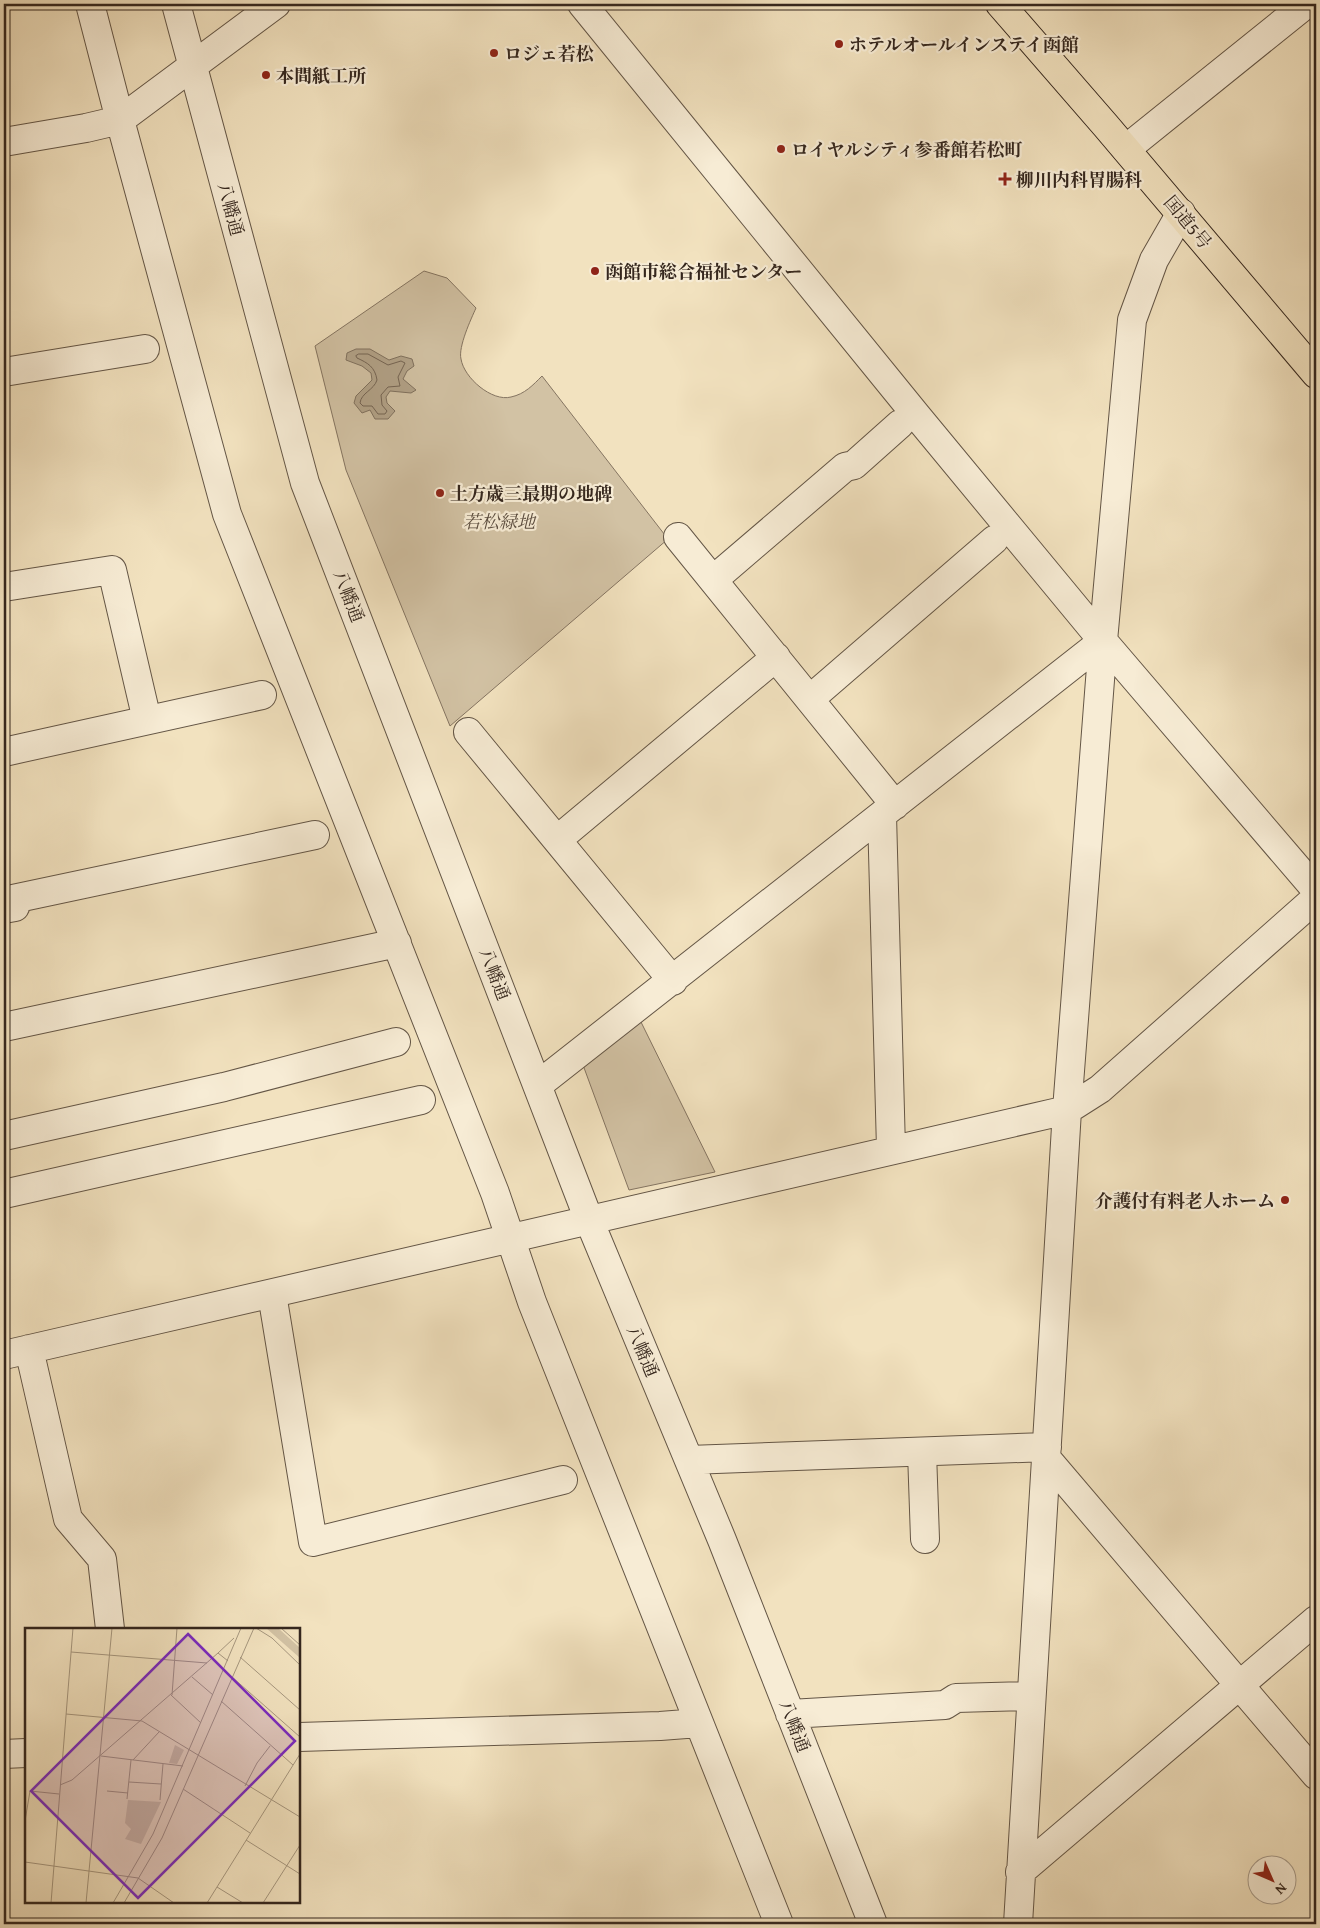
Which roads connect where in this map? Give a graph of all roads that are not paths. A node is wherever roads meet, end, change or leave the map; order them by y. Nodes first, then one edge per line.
1 (90, 4) edge
2 (176, 4) edge
3 (276, 4) edge
4 (582, 4) edge
5 (1000, 4) edge
6 (1306, 4) edge
7 (192, 65) junction
8 (120, 120) junction
9 (4, 142) edge
10 (1126, 149) junction
11 (1181, 213) junction
12 (144, 349) dead end
13 (4, 372) edge
14 (1316, 374) edge
15 (900, 424) dead end
16 (678, 537) dead end
17 (994, 540) dead end
18 (713, 580) junction
19 (4, 586) edge
20 (1103, 641) junction
21 (776, 657) junction
22 (262, 695) dead end
23 (810, 699) junction
24 (147, 720) junction
25 (468, 732) dead end
26 (4, 752) edge
27 (889, 810) junction
28 (315, 835) dead end
29 (557, 840) junction
30 (1316, 890) edge
31 (1316, 898) edge
32 (4, 910) edge
33 (397, 943) junction
34 (673, 981) junction
35 (4, 1027) edge
36 (396, 1042) dead end
37 (538, 1085) junction
38 (421, 1100) dead end
39 (1067, 1110) junction
40 (4, 1136) edge
41 (891, 1149) junction
42 (4, 1194) edge
43 (589, 1220) junction
44 (512, 1239) junction
45 (272, 1294) junction
46 (16, 1352) edge
47 (922, 1452) junction
48 (1047, 1453) junction
49 (689, 1460) junction
50 (563, 1480) dead end
51 (925, 1539) dead end
52 (1316, 1620) edge
53 (110, 1628) edge
54 (1240, 1686) junction
55 (1031, 1696) junction
56 (790, 1714) junction
57 (699, 1723) junction
58 (300, 1737) edge
59 (25, 1753) edge
60 (4, 1754) edge
61 (1316, 1775) edge
62 (1020, 1872) junction
63 (779, 1924) edge
64 (873, 1924) edge
65 (1018, 1924) edge

1 - 8 street
2 - 7 street, 八幡通
3 - 7 street
4 - 20 street
5 - 10 highway, 国道5号
6 - 10 street
7 - 8 street
7 - 37 street, 八幡通
8 - 9 street
8 - 33 street
10 - 11 highway, 国道5号
11 - 14 highway, 国道5号
11 - 20 street
12 - 13 street
15 - 18 street
16 - 18 street
17 - 23 street
18 - 21 street
19 - 24 street
20 - 27 street
20 - 30 street
20 - 39 street
21 - 23 street
21 - 29 street
22 - 24 street
23 - 27 street
24 - 26 street
25 - 29 street
27 - 34 street
27 - 41 street
28 - 32 street
29 - 34 street
31 - 39 street
33 - 35 street
33 - 44 street
34 - 37 street
36 - 40 street
37 - 43 street, 八幡通
38 - 42 street
39 - 41 street
39 - 48 street
41 - 43 street
43 - 44 street
43 - 49 street, 八幡通
44 - 45 street
44 - 57 street
45 - 46 street
45 - 50 street
46 - 53 street
47 - 48 street
47 - 49 street
47 - 51 street
48 - 54 street
48 - 55 street
49 - 56 street, 八幡通
52 - 54 street
54 - 61 street
54 - 62 street
55 - 56 street
55 - 62 street
56 - 64 street, 八幡通
57 - 58 street
57 - 63 street
59 - 60 street
62 - 65 street

